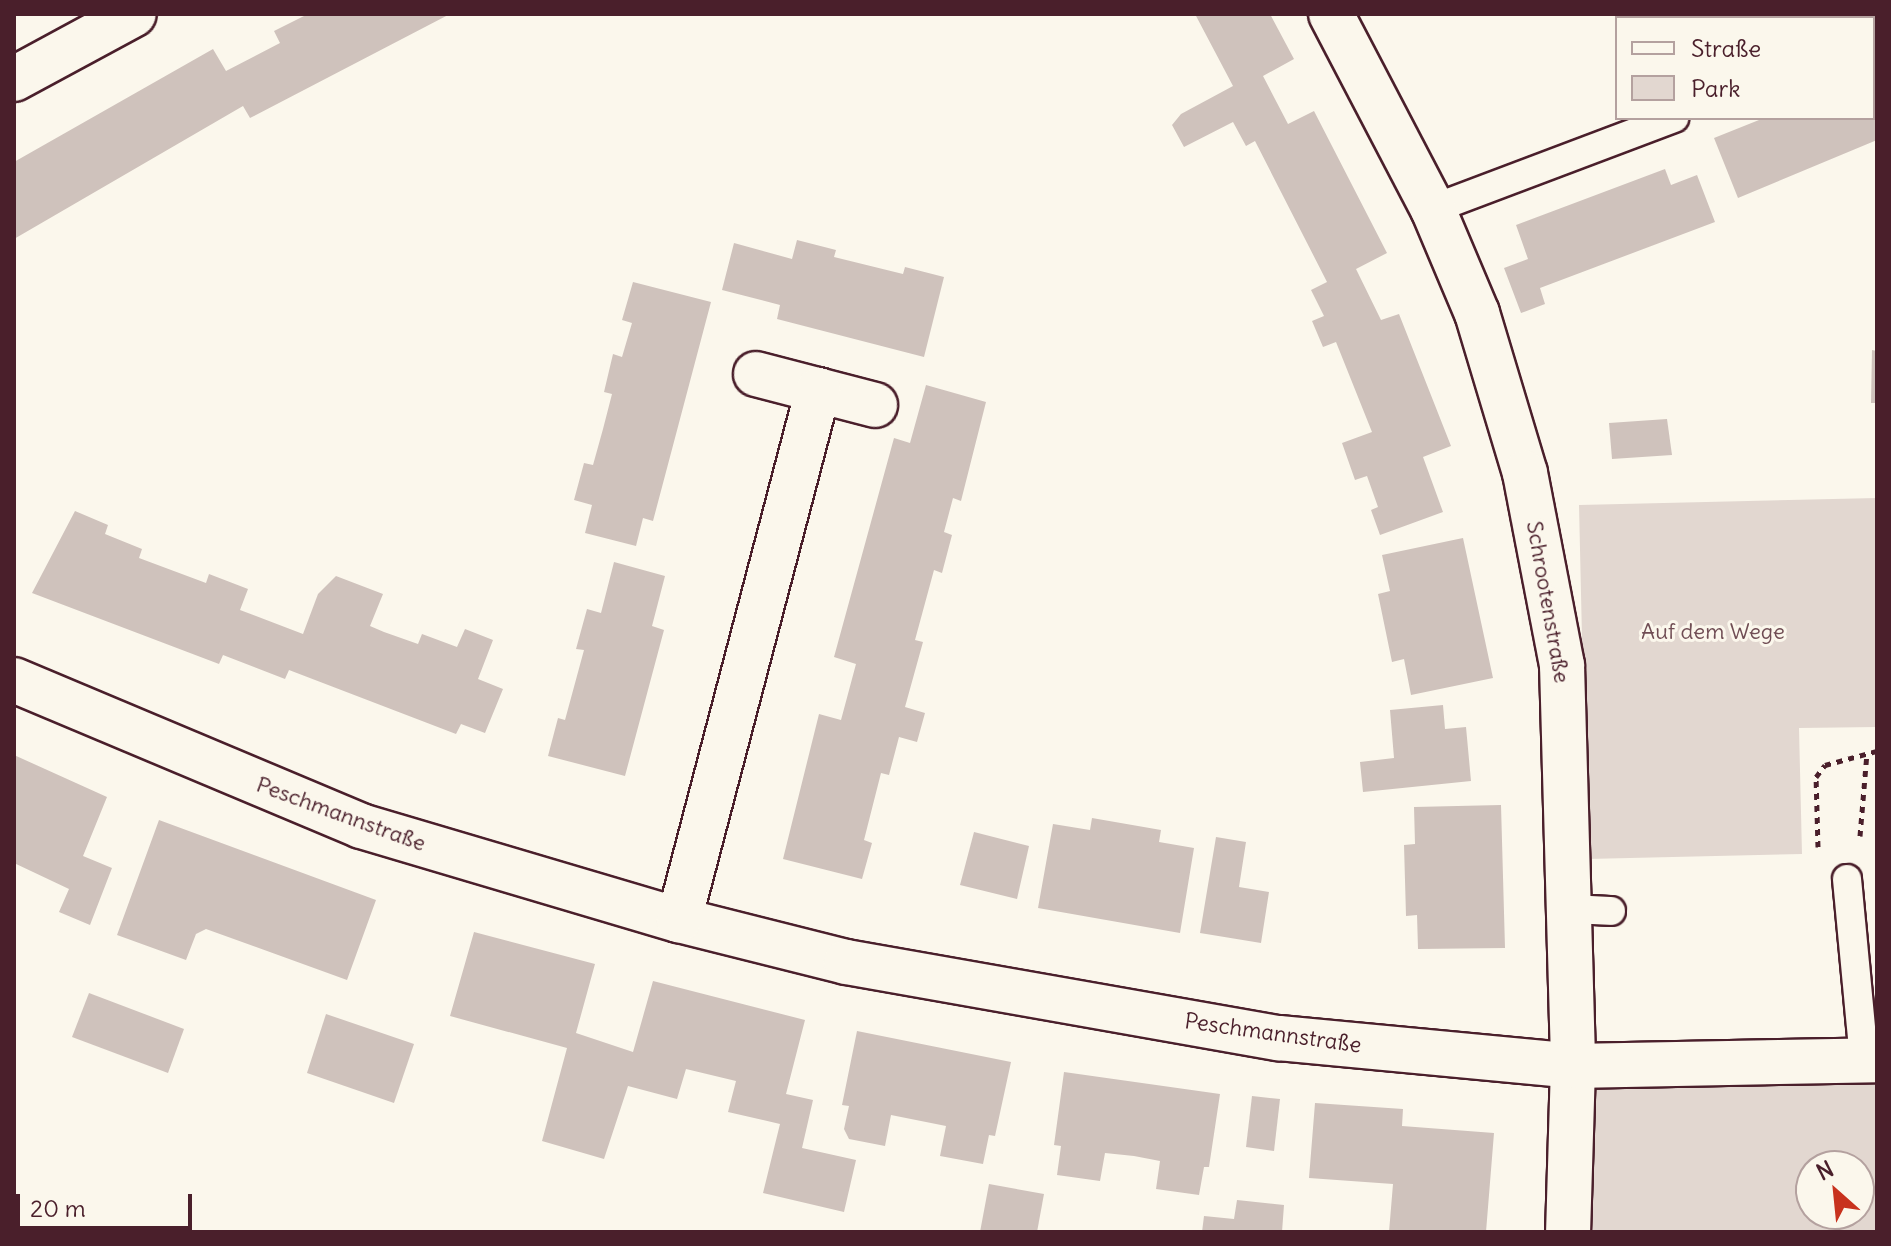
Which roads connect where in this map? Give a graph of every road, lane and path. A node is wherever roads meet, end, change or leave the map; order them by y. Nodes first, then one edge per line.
1 (134, 14) edge
2 (1331, 14) edge
3 (14, 79) edge
4 (1669, 120) edge
5 (1433, 209) junction
6 (756, 374) dead end
7 (818, 390) junction
8 (875, 405) dead end
9 (14, 680) edge
10 (1877, 751) edge
11 (1867, 753) junction
12 (1847, 879) junction
13 (679, 920) junction
14 (1870, 1060) edge
15 (1573, 1066) junction
16 (1568, 1232) edge

1 - 3 street
2 - 5 street, Schrootenstraße
4 - 5 lane
5 - 15 street, Schrootenstraße
6 - 7 street
7 - 8 street
7 - 13 street
9 - 13 street, Peschmannstraße
10 - 11 path
11 - 12 path
11 - 12 path
12 - 14 lane
13 - 15 street, Peschmannstraße
14 - 15 street, Peschmannstraße
15 - 16 street, Schrootenstraße

